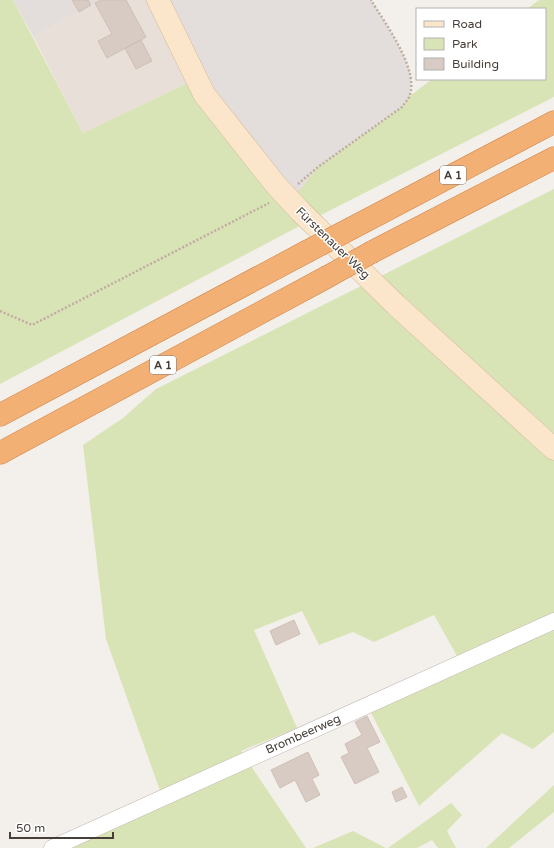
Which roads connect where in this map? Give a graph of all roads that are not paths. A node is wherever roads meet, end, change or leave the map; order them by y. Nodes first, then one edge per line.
1 (158, 0) edge
2 (554, 122) edge
3 (554, 158) edge
4 (0, 415) edge
5 (554, 449) edge
6 (0, 453) edge
7 (554, 621) edge
8 (52, 848) edge

1 - 5 street, Fürstenauer Weg
2 - 4 highway, A 1, bridge
3 - 6 highway, A 1, bridge
7 - 8 street, Brombeerweg

